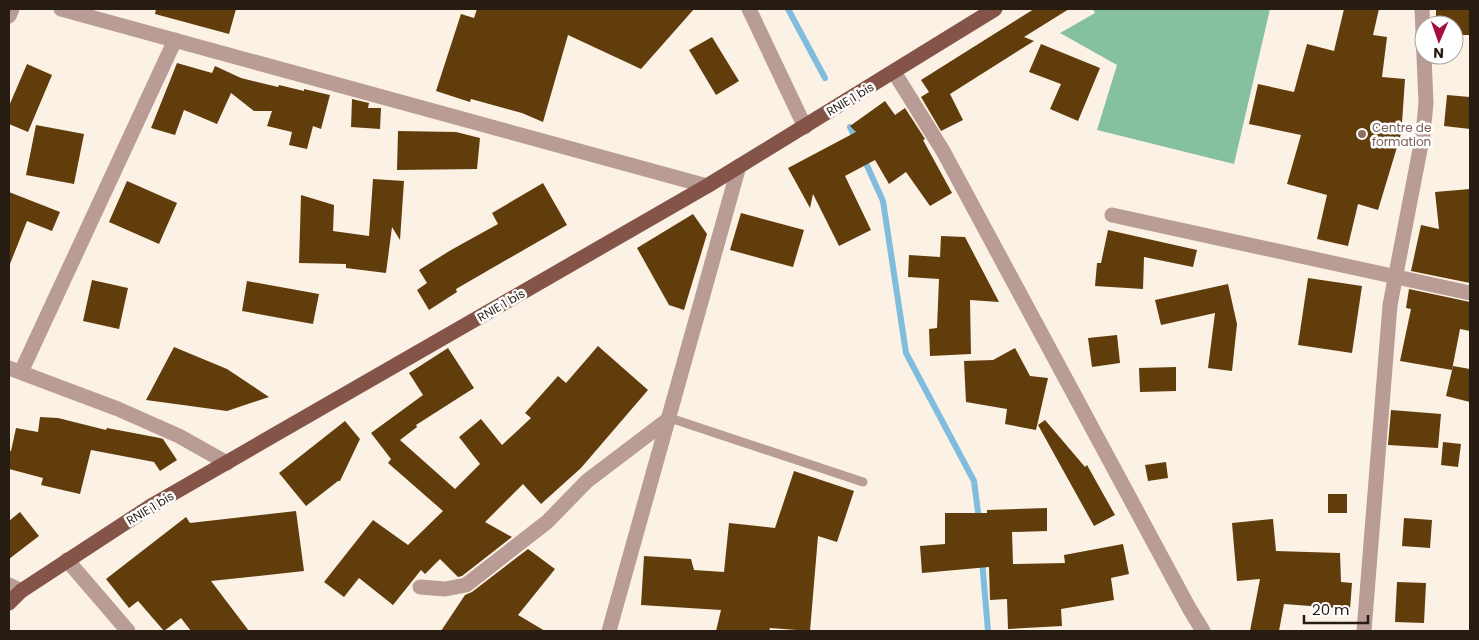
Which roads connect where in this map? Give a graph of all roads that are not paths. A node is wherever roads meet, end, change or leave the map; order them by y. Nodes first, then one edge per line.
1 (12, 9) edge
2 (61, 9) edge
3 (750, 9) edge
4 (995, 9) edge
5 (1422, 9) edge
6 (9, 16) edge
7 (175, 40) junction
8 (894, 72) junction
9 (805, 127) junction
10 (739, 166) junction
11 (707, 186) junction
12 (1112, 215) dead end
13 (1396, 276) junction
14 (1470, 293) edge
15 (15, 370) edge
16 (670, 418) junction
17 (226, 463) junction
18 (863, 482) dead end
19 (67, 560) junction
20 (15, 588) edge
21 (420, 588) dead end
22 (9, 603) edge
23 (128, 631) edge
24 (609, 631) edge
25 (1203, 631) edge
26 (1364, 631) edge

1 - 6 street
2 - 7 street
3 - 9 street
4 - 8 main road, RNIE 1 bis
5 - 13 street
7 - 11 street
7 - 15 street
8 - 9 main road, RNIE 1 bis
8 - 25 street
9 - 10 main road, RNIE 1 bis
10 - 11 main road, RNIE 1 bis
10 - 16 street
11 - 17 main road, RNIE 1 bis
12 - 13 street
13 - 14 street
13 - 26 street
15 - 17 street
16 - 18 lane
16 - 21 street
16 - 24 street
17 - 19 main road, RNIE 1 bis
19 - 20 main road, RNIE 1 bis
19 - 23 street
20 - 22 main road, RNIE 1 bis

